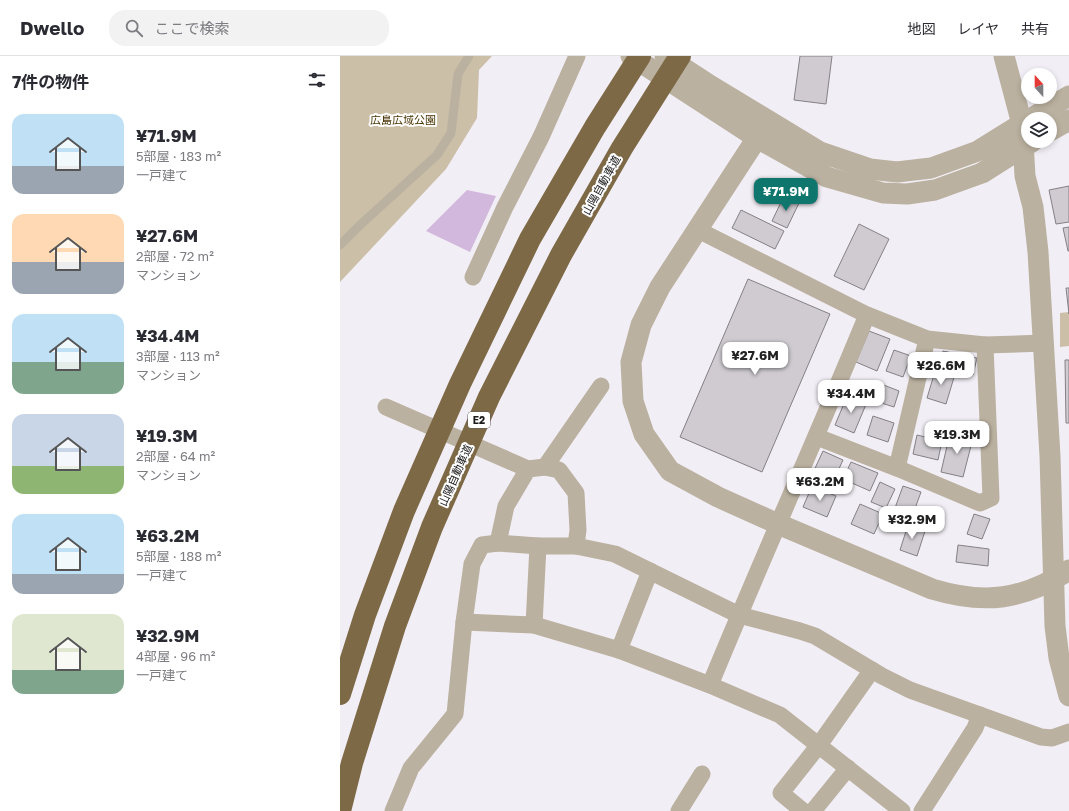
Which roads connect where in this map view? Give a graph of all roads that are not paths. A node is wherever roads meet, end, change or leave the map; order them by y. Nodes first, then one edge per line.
1 (468, 56) edge
2 (577, 56) edge
3 (631, 56) edge
4 (640, 56) edge
5 (665, 56) edge
6 (680, 56) edge
7 (1004, 56) edge
8 (707, 95) junction
9 (1069, 96) edge
10 (1024, 112) edge
11 (1042, 112) edge
12 (1069, 120) edge
13 (1021, 125) edge
14 (1057, 127) edge
15 (762, 130) junction
16 (1022, 148) edge
17 (1028, 148) edge
18 (698, 230) junction
19 (340, 245) edge
20 (472, 277) dead end
21 (868, 315) junction
22 (927, 339) junction
23 (1044, 343) junction
24 (985, 345) junction
25 (601, 386) dead end
26 (390, 409) dead end
27 (817, 437) junction
28 (521, 466) junction
29 (545, 467) junction
30 (897, 468) junction
31 (778, 524) junction
32 (498, 543) junction
33 (538, 546) junction
34 (576, 546) junction
35 (650, 571) junction
36 (1061, 575) edge
37 (739, 615) junction
38 (464, 622) junction
39 (534, 625) junction
40 (619, 650) junction
41 (872, 670) junction
42 (710, 685) junction
43 (340, 694) edge
44 (1069, 696) edge
45 (980, 715) junction
46 (1069, 732) edge
47 (819, 745) junction
48 (848, 768) junction
49 (702, 774) dead end
50 (340, 811) edge
51 (393, 811) edge
52 (679, 811) edge
53 (803, 811) edge
54 (813, 811) edge
55 (902, 811) edge
56 (922, 811) edge

1 - 19 lane
2 - 20 street
3 - 8 street
4 - 43 highway
5 - 8 street
6 - 50 highway, 山陽自動車道 / E2
7 - 10 street
8 - 15 street
9 - 11 street
12 - 14 street
13 - 15 street
15 - 16 street
15 - 18 street
17 - 23 street
18 - 21 street
18 - 31 street
21 - 22 street
21 - 27 street
22 - 24 street
22 - 30 street
23 - 24 street
23 - 36 street
24 - 30 street
25 - 29 street
26 - 28 street
27 - 30 street
27 - 31 street
28 - 29 street
28 - 32 street
29 - 34 street
31 - 36 street
31 - 37 street
32 - 33 street
32 - 38 street
33 - 34 street
33 - 39 street
34 - 35 street
35 - 37 street
35 - 40 street
36 - 44 street
37 - 41 street
37 - 42 street
38 - 39 street
38 - 51 street
39 - 40 street
40 - 42 street
41 - 45 street
41 - 47 street
42 - 47 street
45 - 46 street
45 - 56 street
47 - 48 street
47 - 53 street
48 - 54 street
48 - 55 street
49 - 52 street

